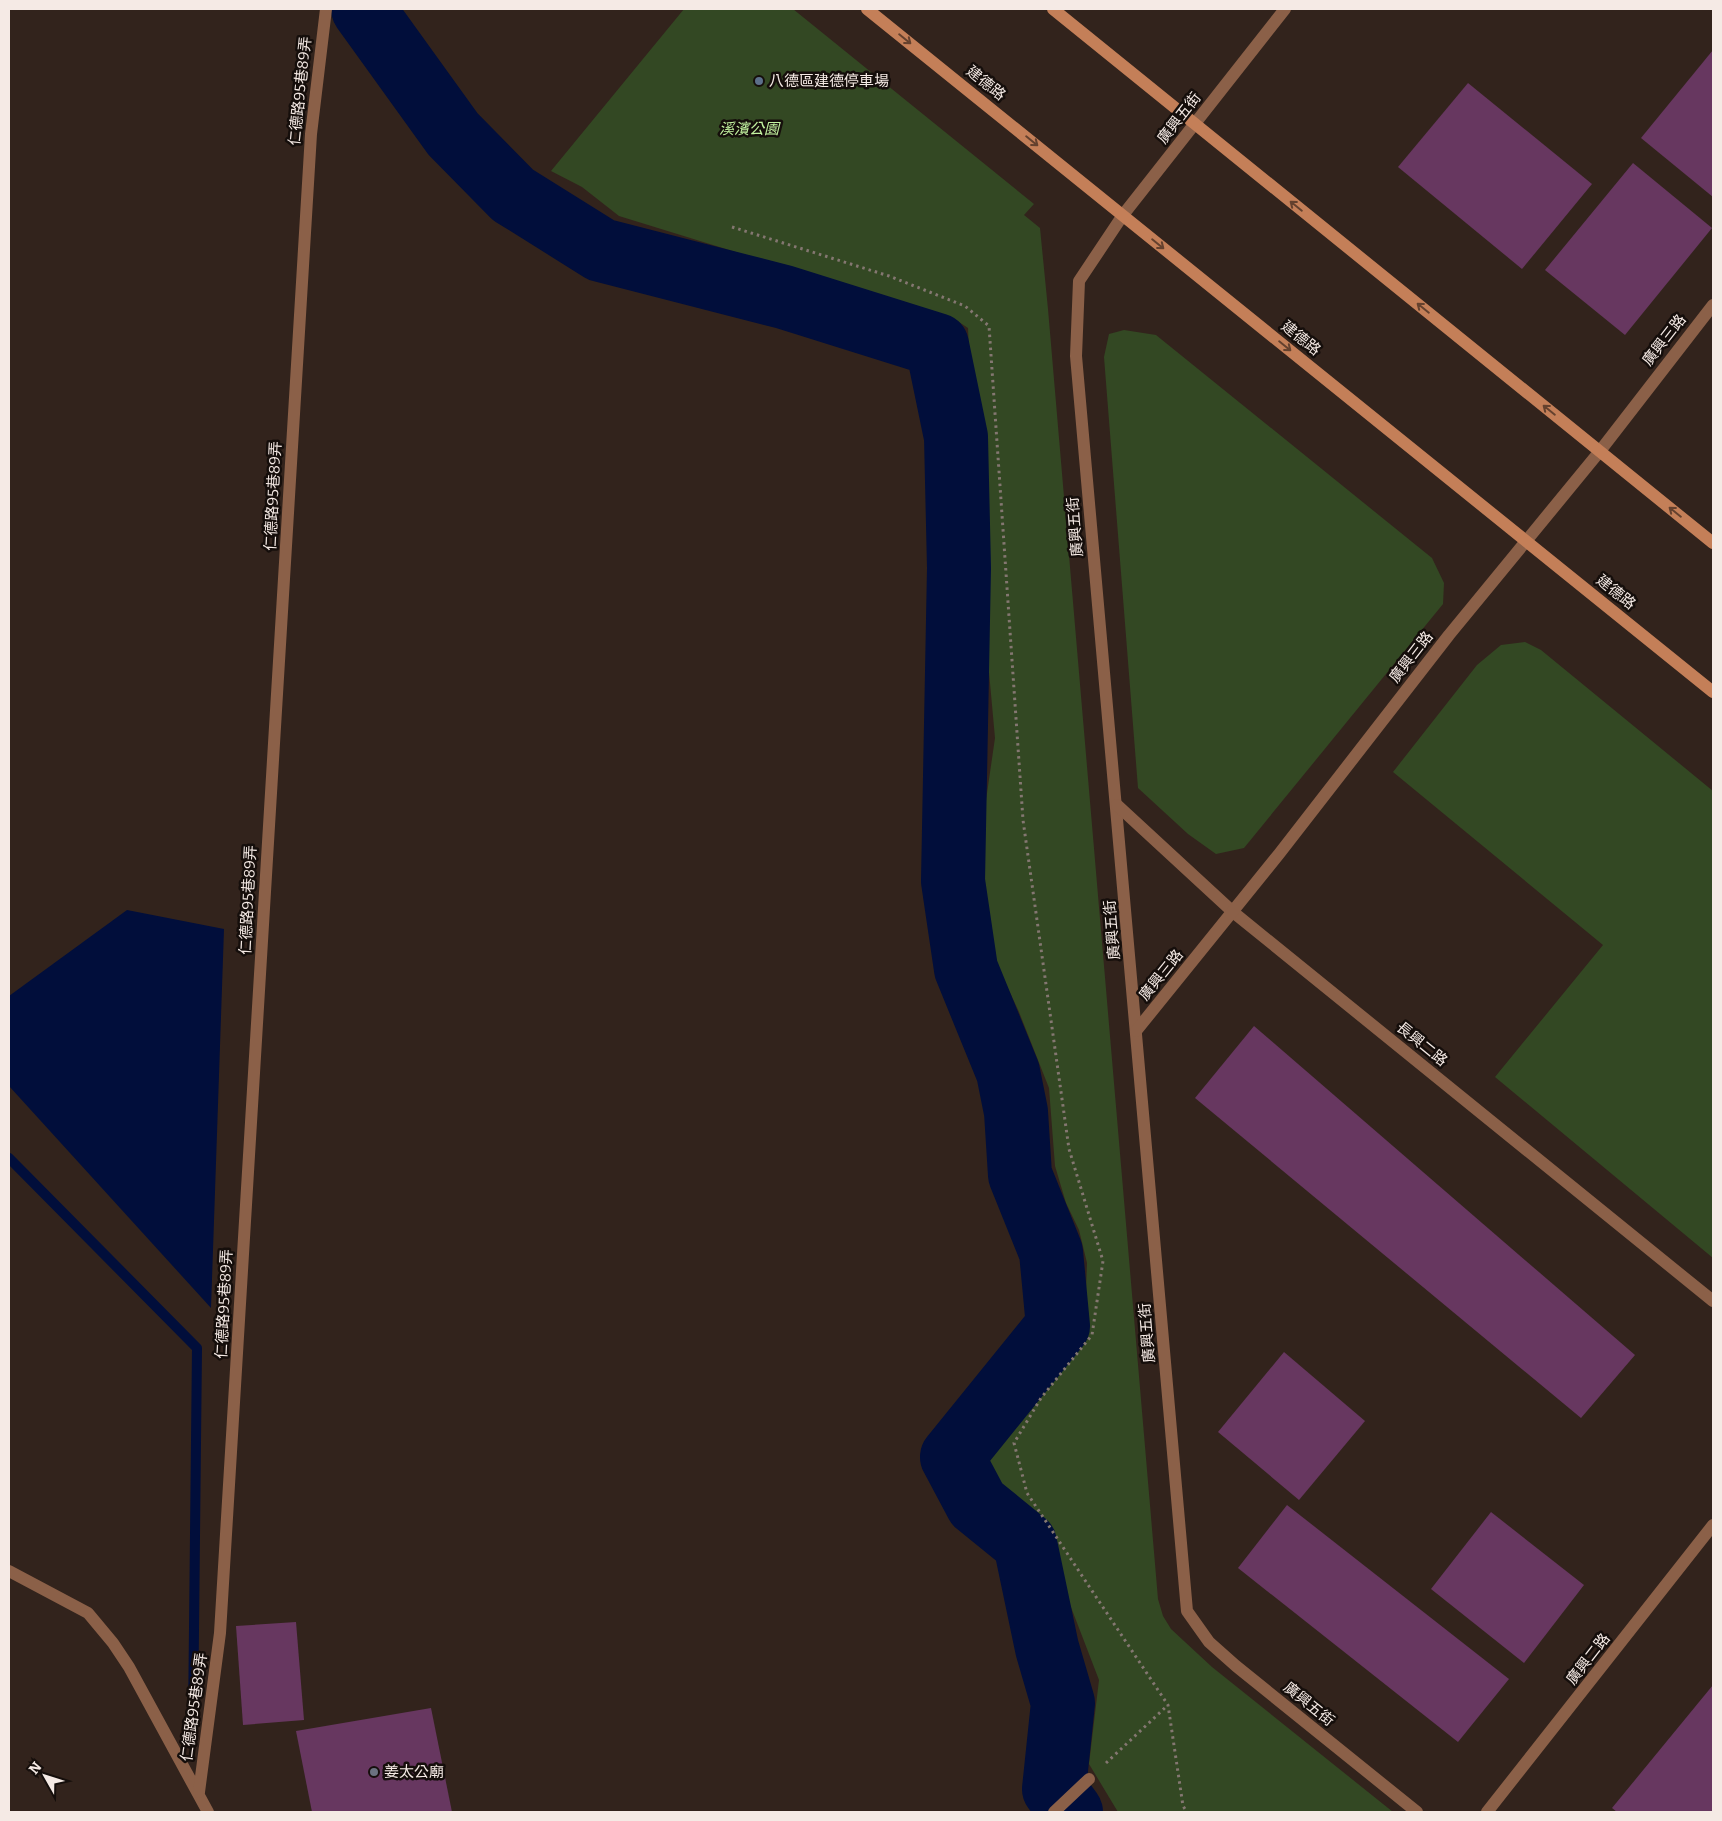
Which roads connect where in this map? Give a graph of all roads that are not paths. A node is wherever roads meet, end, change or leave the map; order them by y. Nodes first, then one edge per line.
1 (326, 9) edge
2 (867, 9) edge
3 (1053, 9) edge
4 (1285, 9) edge
5 (1195, 124) junction
6 (1123, 215) junction
7 (1713, 304) edge
8 (1600, 451) junction
9 (1525, 540) junction
10 (1713, 543) edge
11 (1713, 692) edge
12 (1118, 805) junction
13 (1233, 912) junction
14 (1136, 1031) junction
15 (1713, 1300) edge
16 (1713, 1525) edge
17 (9, 1571) edge
18 (1089, 1779) road end
19 (199, 1792) junction
20 (208, 1812) edge
21 (1054, 1812) edge
22 (1418, 1812) edge
23 (1487, 1812) edge

1 - 19 street, 仁德路95巷89弄
2 -> 6 street, 建德路
3 - 5 street
4 - 5 street, 廣興五街
5 - 6 street, 廣興五街
8 -> 5 street
6 -> 9 street, 建德路
6 - 12 street, 廣興五街
7 - 8 street, 廣興三路
8 - 9 street, 廣興三路
10 -> 8 street
9 - 11 street, 建德路
9 - 13 street, 廣興三路
12 - 13 street, 長興二路
12 - 14 street, 廣興五街
13 - 14 street, 廣興三路
13 - 15 street, 長興二路
14 - 22 street, 廣興五街
16 - 23 street, 廣興二路
17 - 19 street
18 - 21 street
19 - 20 street

